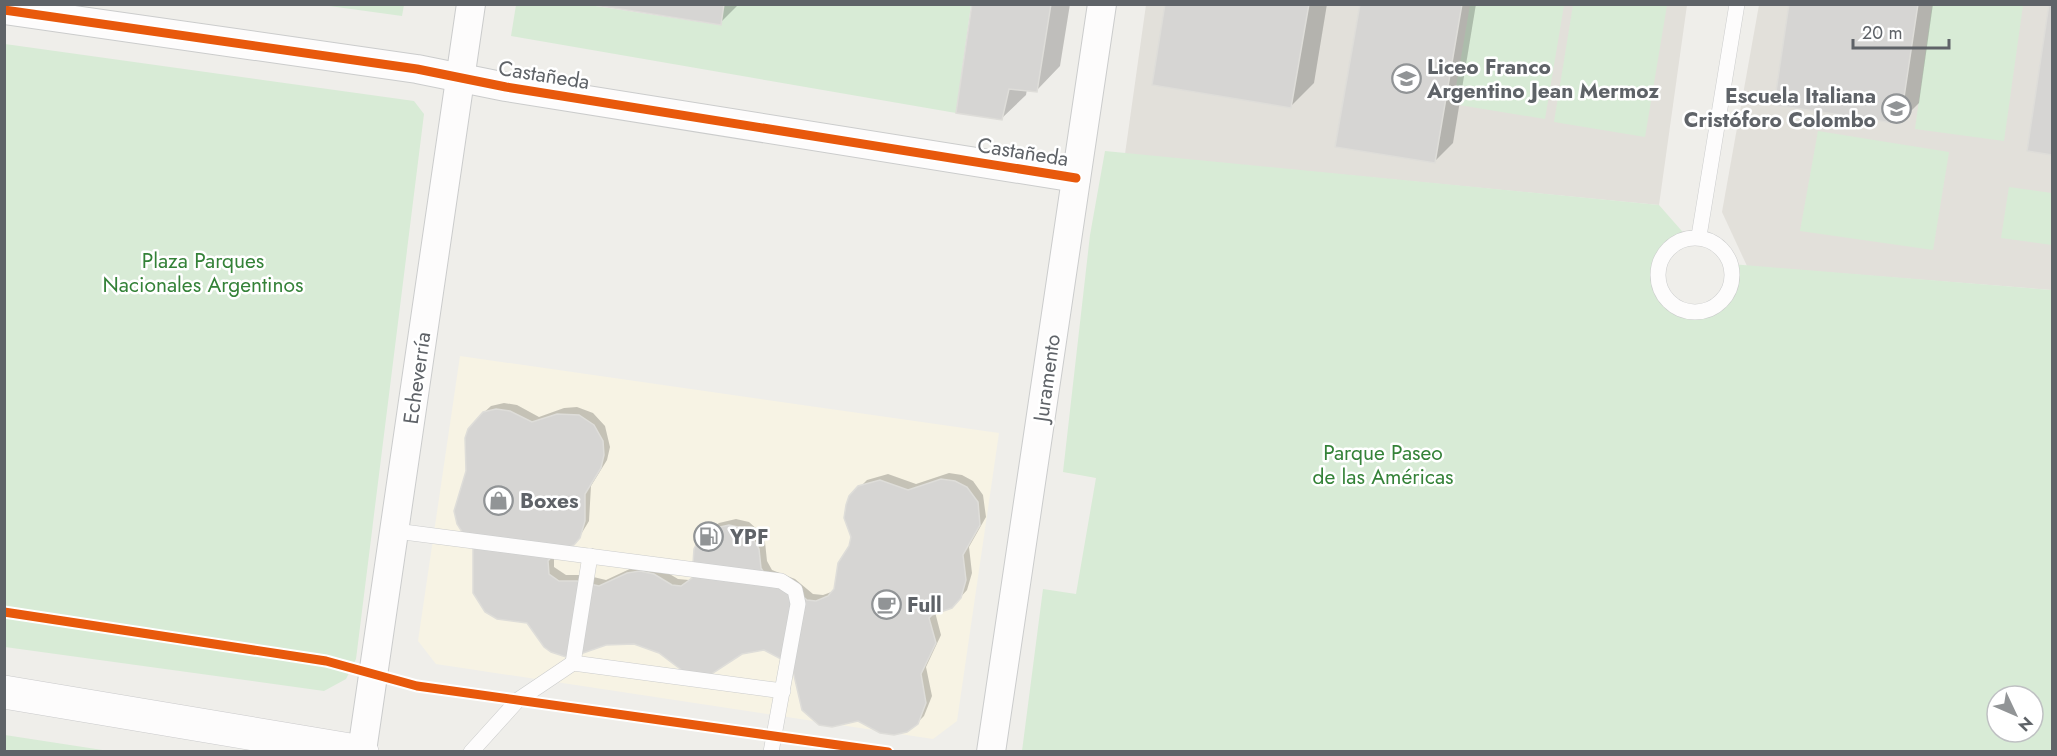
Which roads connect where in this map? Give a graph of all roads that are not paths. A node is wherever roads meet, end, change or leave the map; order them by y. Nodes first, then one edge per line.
1 (471, 4) edge
2 (1102, 4) edge
3 (1737, 4) edge
4 (4, 10) edge
5 (460, 78) junction
6 (1076, 178) junction
7 (1699, 236) junction
8 (396, 531) junction
9 (590, 556) junction
10 (573, 663) junction
11 (783, 691) junction
12 (4, 692) edge
13 (362, 751) edge
14 (471, 752) edge
15 (771, 752) edge
16 (991, 752) edge

1 - 5 street, Echeverría
2 - 6 street, Juramento
3 - 7 lane
4 - 5 street, Castañeda
5 - 6 street, Castañeda
5 - 8 street, Echeverría
6 - 16 street, Juramento
7 - 7 lane
8 - 9 lane
8 - 13 street, Echeverría
9 - 10 lane
9 - 11 lane
10 - 11 lane
10 - 14 lane
11 - 15 lane
12 - 13 main road

